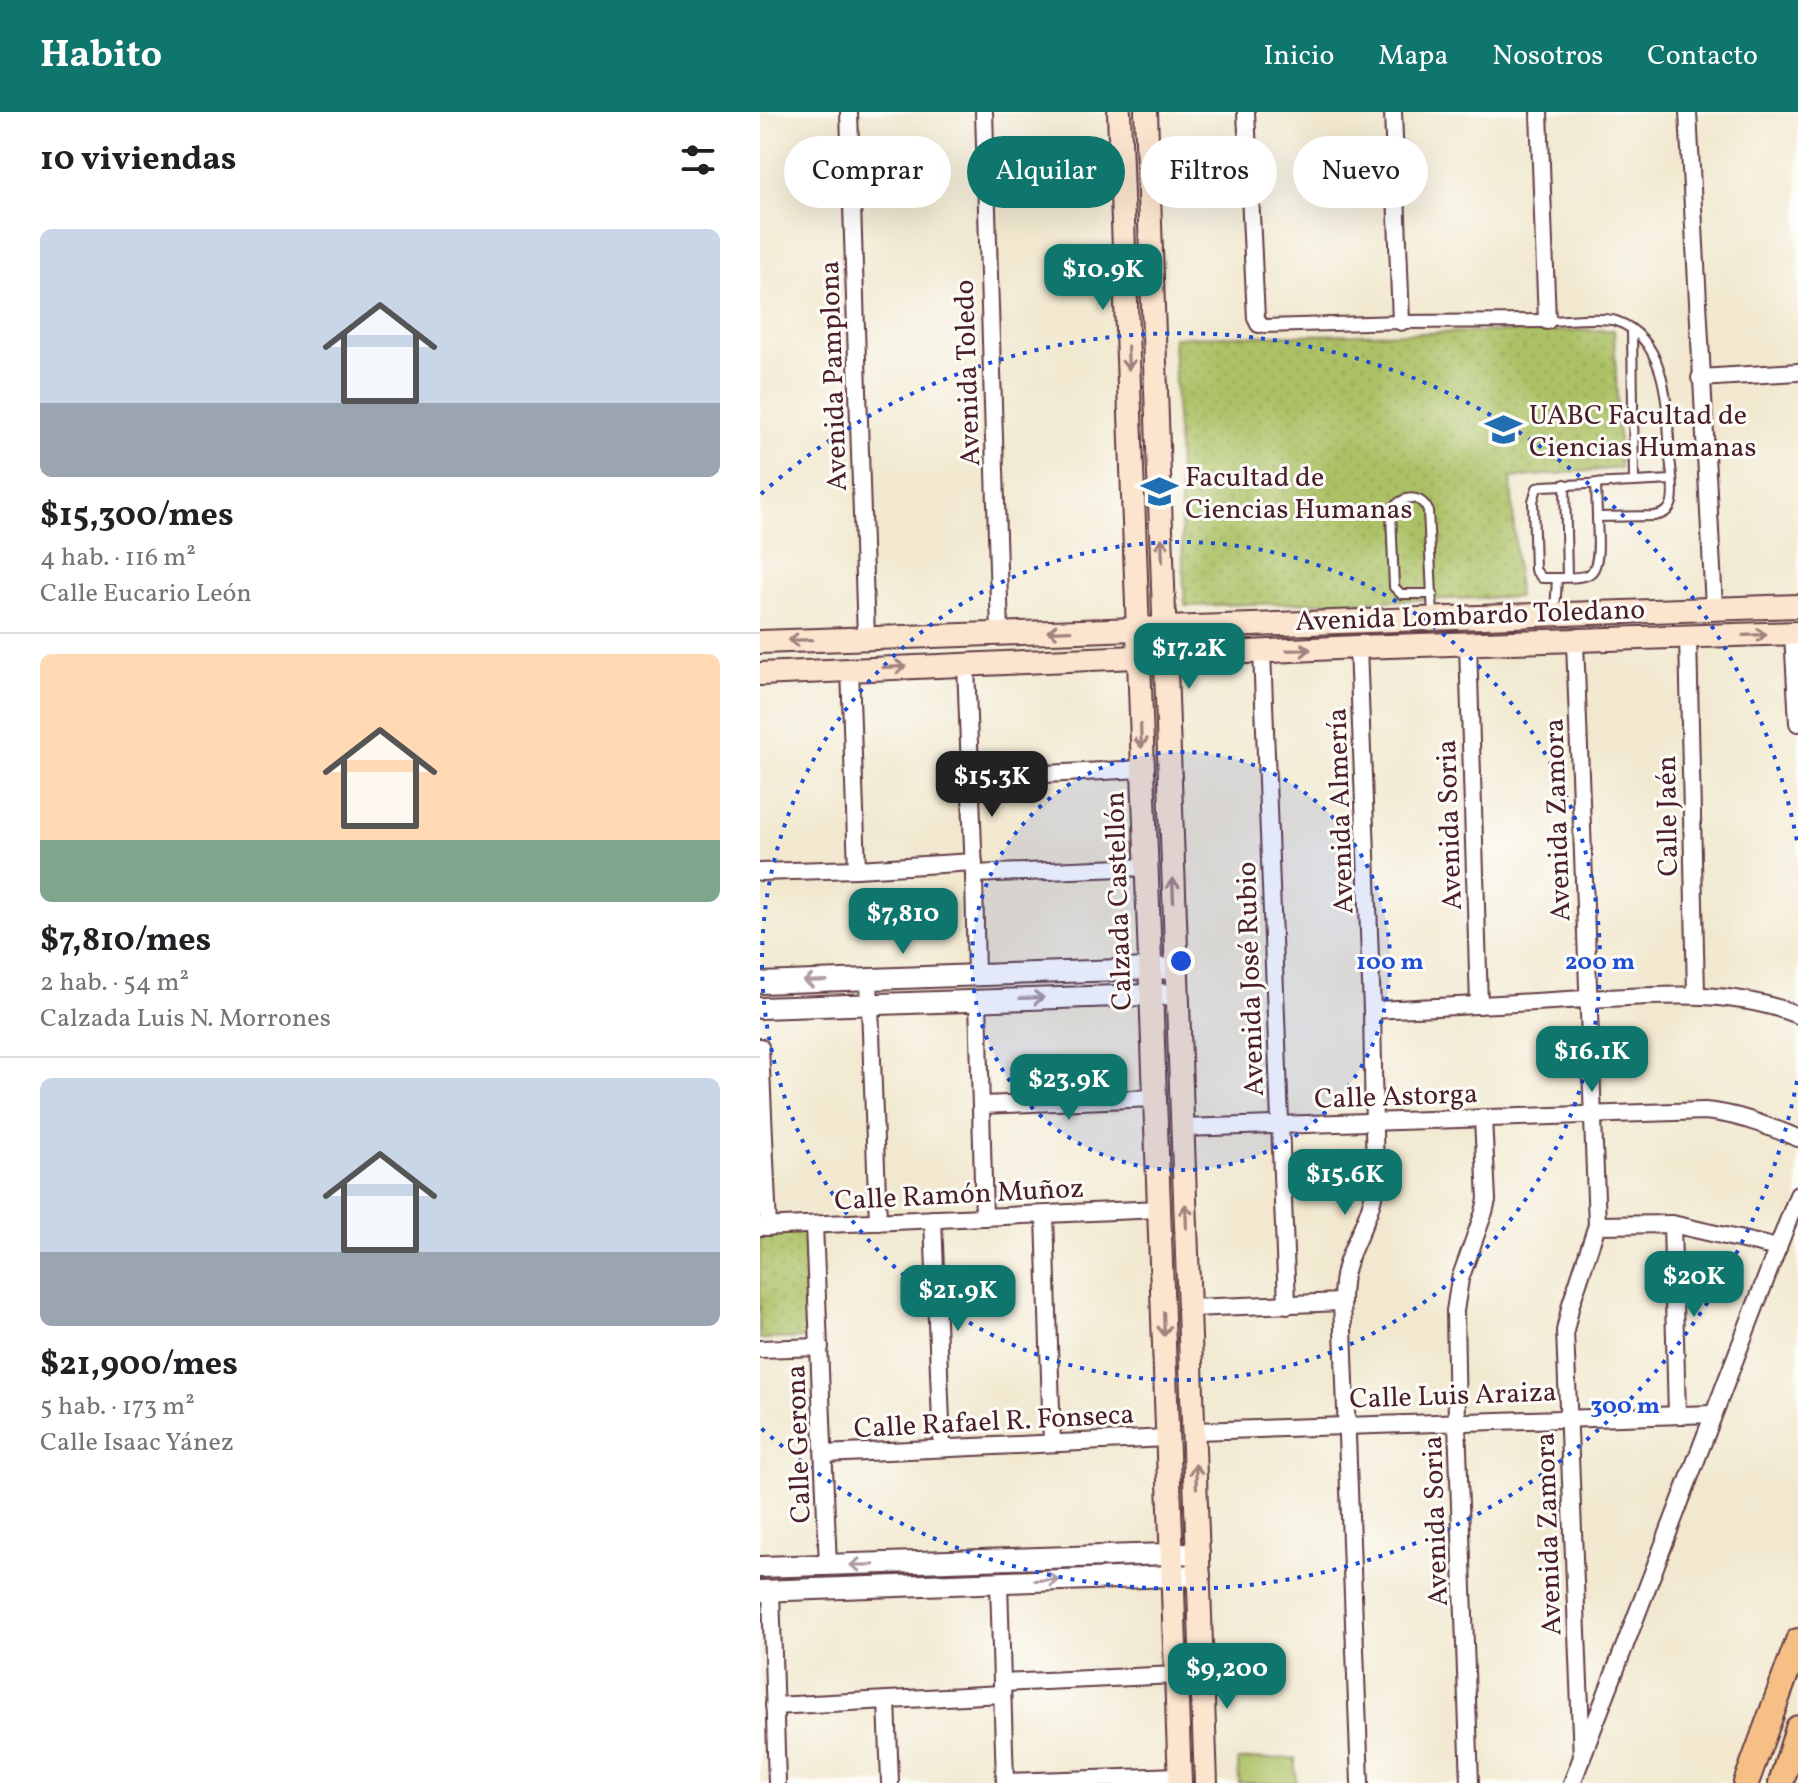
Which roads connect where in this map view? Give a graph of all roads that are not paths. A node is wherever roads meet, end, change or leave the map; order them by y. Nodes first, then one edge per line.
1 (849, 112) edge
2 (984, 112) edge
3 (1119, 112) edge
4 (1146, 112) edge
5 (1246, 112) edge
6 (1393, 112) edge
7 (1539, 112) edge
8 (1688, 112) edge
9 (1547, 321) junction
10 (1401, 322) junction
11 (1259, 324) joint
12 (1632, 330) junction
13 (1798, 372) edge
14 (1700, 378) junction
15 (1672, 480) junction
16 (1634, 482) junction
17 (1596, 483) junction
18 (1565, 484) junction
19 (1597, 517) junction
20 (1562, 578) junction
21 (1428, 594) junction
22 (1798, 606) edge
23 (1714, 607) junction
24 (1555, 613) junction
25 (1428, 618) junction
26 (1164, 628) junction
27 (1137, 629) junction
28 (1000, 633) junction
29 (1796, 634) edge
30 (1688, 636) junction
31 (866, 638) junction
32 (1637, 638) junction
33 (760, 642) edge
34 (1575, 642) junction
35 (1468, 644) junction
36 (1358, 647) junction
37 (1262, 651) junction
38 (1165, 657) junction
39 (1138, 658) junction
40 (966, 665) junction
41 (850, 669) junction
42 (760, 674) edge
43 (1798, 723) edge
44 (1142, 769) junction
45 (971, 778) junction
46 (1145, 867) junction
47 (974, 868) junction
48 (857, 869) junction
49 (760, 872) edge
50 (1176, 968) junction
51 (1150, 969) junction
52 (976, 975) junction
53 (869, 979) junction
54 (760, 983) edge
55 (1177, 994) junction
56 (1696, 994) junction
57 (1150, 995) junction
58 (1588, 999) junction
59 (978, 1000) junction
60 (870, 1005) junction
61 (1479, 1005) junction
62 (760, 1008) edge
63 (1372, 1010) junction
64 (1798, 1015) edge
65 (760, 1047) edge
66 (1154, 1098) junction
67 (981, 1105) junction
68 (1592, 1114) junction
69 (1483, 1118) junction
70 (1375, 1122) junction
71 (1280, 1124) junction
72 (1183, 1128) junction
73 (1798, 1138) edge
74 (1798, 1195) edge
75 (1159, 1209) junction
76 (1045, 1215) junction
77 (984, 1217) junction
78 (933, 1219) junction
79 (878, 1222) junction
80 (1672, 1224) junction
81 (814, 1225) junction
82 (1597, 1225) junction
83 (764, 1227) edge
84 (1778, 1248) junction
85 (1342, 1302) junction
86 (1287, 1305) junction
87 (1190, 1308) junction
88 (820, 1347) junction
89 (760, 1349) edge
90 (1713, 1414) junction
91 (1677, 1415) junction
92 (1568, 1418) junction
93 (1457, 1422) junction
94 (1347, 1426) junction
95 (1195, 1431) junction
96 (1167, 1438) junction
97 (1052, 1443) junction
98 (942, 1448) junction
99 (824, 1454) junction
100 (940, 1563) junction
101 (1200, 1564) junction
102 (1173, 1565) junction
103 (828, 1566) junction
104 (760, 1567) edge
105 (999, 1582) junction
106 (941, 1585) junction
107 (765, 1591) edge
108 (1798, 1641) edge
109 (1176, 1675) junction
110 (1002, 1688) junction
111 (887, 1700) junction
112 (774, 1706) junction
113 (1798, 1728) edge
114 (1582, 1758) junction
115 (1746, 1777) edge
116 (1180, 1780) edge
117 (777, 1783) edge
118 (890, 1783) edge
119 (1005, 1783) edge
120 (1206, 1783) edge
121 (1360, 1783) edge
122 (1470, 1783) edge
123 (1572, 1783) edge
124 (1781, 1783) edge

1 - 31 street, Avenida Pamplona
2 - 28 street, Avenida Toledo
3 -> 27 main road, Calzada Castellón
26 -> 4 main road, Calzada Castellón
5 - 11 street
6 - 10 street
7 - 9 street
8 - 14 street
9 - 10 street
9 - 12 lane
10 - 11 street
12 - 15 lane
12 - 16 lane
13 - 14 street
14 - 23 street
15 - 16 lane
15 - 19 lane
16 - 17 lane
17 - 18 lane
17 - 19 lane
18 - 20 lane
18 - 20 lane
19 - 20 lane
20 - 24 lane
21 - 21 lane
21 - 25 lane
22 - 23 main road, Avenida Lombardo Toledano
23 - 24 main road, Avenida Lombardo Toledano
23 - 32 main road
24 - 25 main road, Avenida Lombardo Toledano
24 - 35 main road
25 - 26 main road, Avenida Lombardo Toledano
25 - 36 main road
26 - 27 main road, Avenida Lombardo Toledano
26 - 38 main road, Calzada Castellón
27 -> 28 main road, Avenida Lombardo Toledano
27 - 39 main road, Calzada Castellón
28 - 31 main road, Avenida Lombardo Toledano
30 -> 29 main road, Avenida Lombardo Toledano
29 - 43 street
30 - 32 main road, Avenida Lombardo Toledano
30 - 56 street, Calle Jaén
31 -> 33 main road, Avenida Lombardo Toledano
32 - 34 main road, Avenida Lombardo Toledano
34 - 35 main road, Avenida Lombardo Toledano
34 - 58 street, Avenida Zamora
35 - 36 main road, Avenida Lombardo Toledano
35 - 61 street, Avenida Soria
37 -> 36 main road, Avenida Lombardo Toledano
36 - 63 street, Avenida Almería
37 - 38 main road, Avenida Lombardo Toledano
37 - 71 street, Avenida José Rubio
38 - 39 main road, Avenida Lombardo Toledano
50 -> 38 main road, Calzada Castellón
39 - 40 main road, Avenida Lombardo Toledano
39 -> 44 main road, Calzada Castellón
41 -> 40 main road, Avenida Lombardo Toledano
40 - 45 street
41 - 42 main road, Avenida Lombardo Toledano
41 - 48 street
44 - 45 street
44 - 46 main road, Calzada Castellón
45 - 47 street
46 - 47 street
46 - 51 main road, Calzada Castellón
47 - 48 street
47 - 52 street
48 - 49 street
50 - 51 street
50 - 55 main road, Calzada Castellón
51 - 52 street
51 - 57 main road, Calzada Castellón
52 - 53 street
53 -> 54 street
53 - 60 street
55 - 57 street
55 - 72 main road, Calzada Castellón
56 - 58 street
56 - 64 street
59 -> 57 street
57 - 66 main road, Calzada Castellón
58 - 61 street
58 - 68 street, Avenida Zamora
59 - 60 street
59 - 67 street
60 - 62 street
60 - 79 street
61 - 63 street
63 - 70 street, Avenida Almería
65 - 83 street
66 - 67 street
66 - 75 main road, Calzada Castellón
67 - 77 street
68 - 69 street, Calle Astorga
68 - 73 street, Calle Astorga
68 - 82 street, Avenida Zamora
69 - 70 street, Calle Astorga
69 - 93 street, Avenida Soria
70 - 71 street, Calle Astorga
70 - 85 street, Avenida Almería
71 - 72 street, Calle Astorga
71 - 86 street, Avenida José Rubio
87 -> 72 main road, Calzada Castellón
74 - 84 street
75 - 76 street, Calle Ramón Muñoz
75 -> 96 main road, Calzada Castellón
76 - 77 street, Calle Ramón Muñoz
76 - 97 street
77 - 78 street, Calle Ramón Muñoz
78 - 79 street, Calle Ramón Muñoz
78 - 98 street
79 - 81 street, Calle Ramón Muñoz
80 - 82 street
80 - 84 street
80 - 91 street
81 - 83 street, Calle Ramón Muñoz
81 - 88 street, Calle Gerona
82 - 92 street, Avenida Zamora
84 - 90 street
85 - 86 street
85 - 94 street, Avenida Almería
86 - 87 street
87 - 95 main road, Calzada Castellón
88 - 89 street
88 - 99 street, Calle Gerona
90 - 91 street, Calle Luis Araiza
90 - 114 street
91 - 92 street, Calle Luis Araiza
92 - 93 street, Calle Luis Araiza
92 - 114 street, Avenida Zamora
93 - 94 street, Calle Luis Araiza
93 - 122 street, Avenida Soria
94 - 95 street, Calle Luis Araiza
94 - 121 street, Avenida Almería
101 -> 95 main road, Calzada Castellón
96 - 97 street, Calle Rafael R. Fonseca
96 - 102 main road, Calzada Castellón
97 - 98 street, Calle Rafael R. Fonseca
98 - 99 street, Calle Rafael R. Fonseca
99 - 103 street, Calle Gerona
100 - 102 street
100 -> 103 street
100 - 106 street
101 - 102 street
101 - 120 main road, Calzada Castellón
105 -> 102 street
102 - 109 main road, Calzada Castellón
103 - 104 street
105 - 106 street
105 - 110 street
106 - 107 street
107 - 112 street
108 - 115 main road
109 - 110 street
109 - 116 main road, Calzada Castellón
110 - 111 street
110 - 119 street
111 - 112 street
111 - 118 street
112 - 117 street
113 - 124 main road
114 - 123 street
116 - 119 street

